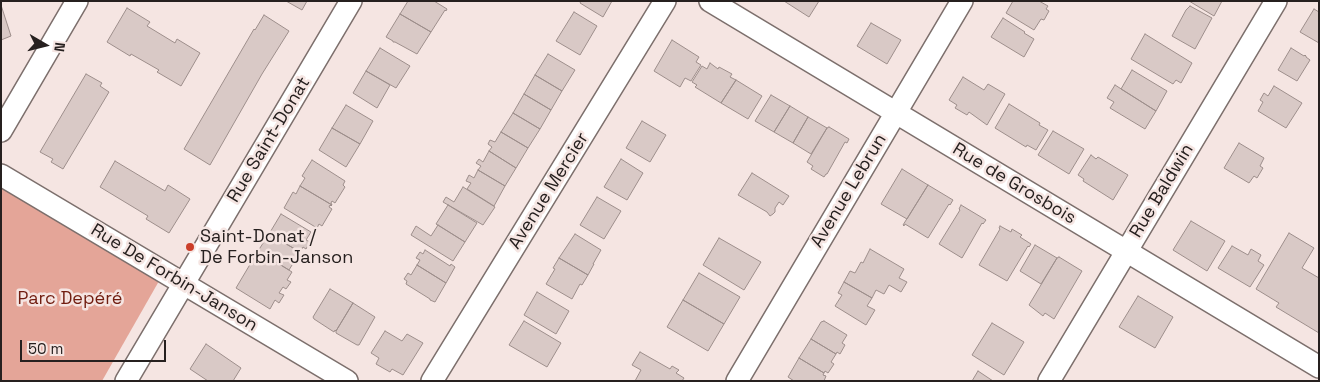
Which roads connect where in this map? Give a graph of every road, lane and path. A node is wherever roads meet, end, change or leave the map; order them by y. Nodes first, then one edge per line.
1 (77, 1) edge
2 (351, 1) edge
3 (666, 1) edge
4 (710, 1) edge
5 (962, 1) edge
6 (1276, 1) edge
7 (896, 113) junction
8 (1, 131) edge
9 (1, 175) edge
10 (1126, 251) junction
11 (184, 284) junction
12 (1319, 367) edge
13 (126, 381) edge
14 (346, 381) edge
15 (432, 381) edge
16 (737, 381) edge
17 (1049, 381) edge

1 - 8 street
2 - 11 street, Rue Saint-Donat
3 - 15 street, Avenue Mercier
4 - 7 street, Rue de Grosbois
5 - 7 street, Avenue Lebrun
6 - 10 street, Rue Baldwin
7 - 10 street, Rue de Grosbois
7 - 16 street, Avenue Lebrun
9 - 11 street, Rue De Forbin-Janson
10 - 12 street, Rue de Grosbois
10 - 17 street, Rue Baldwin
11 - 13 street, Rue Saint-Donat
11 - 14 street, Rue De Forbin-Janson

